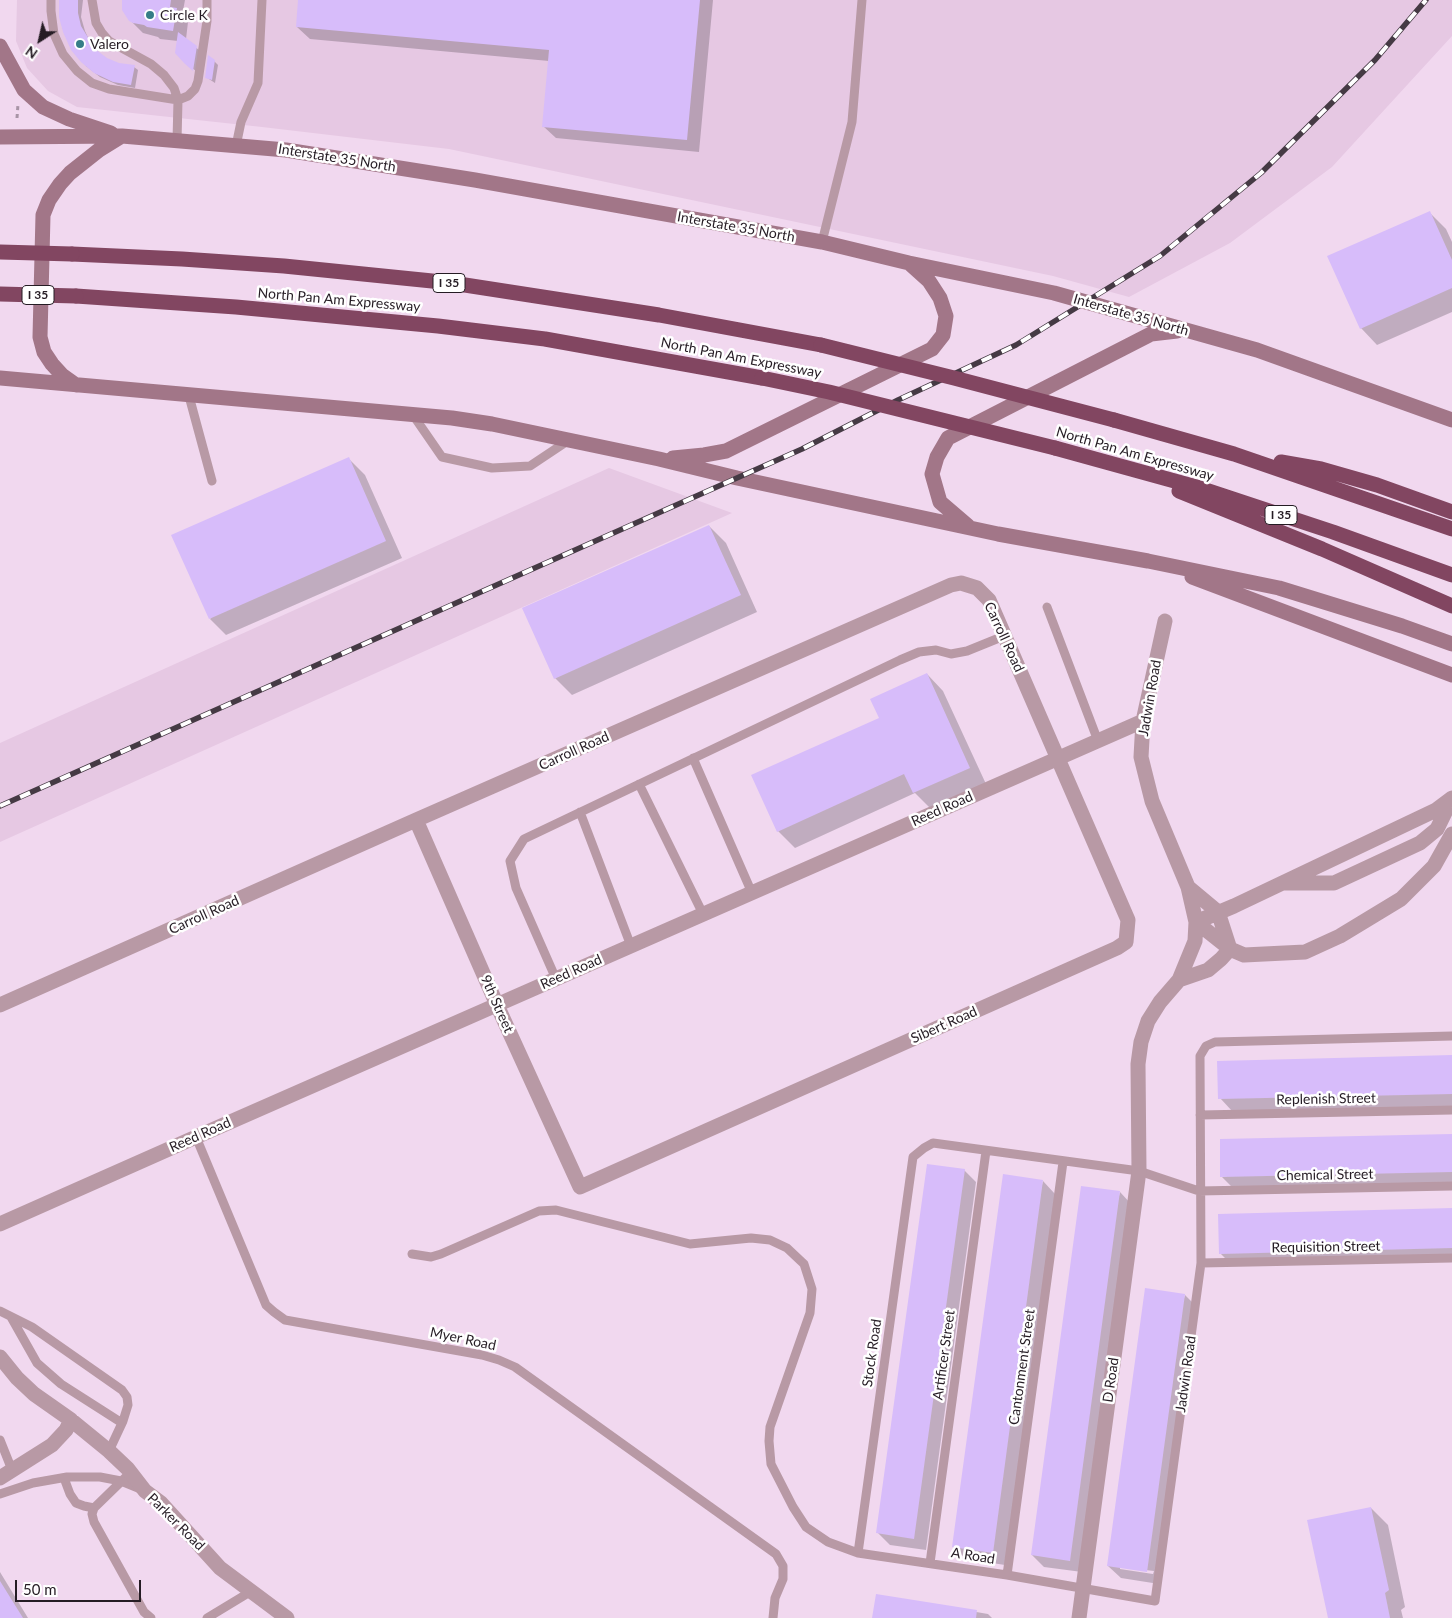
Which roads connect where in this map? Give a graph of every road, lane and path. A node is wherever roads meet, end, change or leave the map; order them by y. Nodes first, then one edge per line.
1 (51, 0) edge
2 (92, 0) edge
3 (207, 0) edge
4 (262, 0) edge
5 (862, 0) edge
6 (0, 46) edge
7 (178, 100) junction
8 (11, 111) dead end
9 (17, 111) dead end
10 (122, 136) junction
11 (0, 137) edge
12 (177, 141) junction
13 (236, 146) junction
14 (822, 242) junction
15 (0, 252) edge
16 (909, 263) junction
17 (0, 294) edge
18 (1186, 330) junction
19 (0, 378) edge
20 (76, 385) junction
21 (188, 396) junction
22 (413, 416) junction
23 (1452, 420) edge
24 (569, 440) junction
25 (1234, 454) junction
26 (659, 459) junction
27 (1108, 462) junction
28 (212, 481) dead end
29 (1452, 512) edge
30 (970, 528) junction
31 (1452, 530) edge
32 (1148, 561) junction
33 (1452, 575) edge
34 (1452, 606) edge
35 (1047, 607) dead end
36 (1165, 622) dead end
37 (1004, 636) junction
38 (1452, 644) edge
39 (1452, 675) edge
40 (1143, 721) junction
41 (1098, 741) junction
42 (693, 758) junction
43 (1058, 758) junction
44 (639, 784) junction
45 (1452, 798) edge
46 (580, 812) junction
47 (416, 820) junction
48 (1452, 834) edge
49 (1282, 883) junction
50 (1188, 887) junction
51 (752, 893) junction
52 (1218, 912) junction
53 (703, 914) junction
54 (1196, 922) junction
55 (631, 946) junction
56 (1230, 949) junction
57 (556, 979) junction
58 (1179, 980) junction
59 (497, 1004) junction
60 (0, 1006) edge
61 (1452, 1036) edge
62 (1452, 1110) edge
63 (1200, 1115) junction
64 (196, 1137) junction
65 (986, 1151) junction
66 (1063, 1162) junction
67 (1140, 1171) junction
68 (1452, 1186) edge
69 (580, 1187) joint
70 (1199, 1192) junction
71 (0, 1224) edge
72 (412, 1254) dead end
73 (1452, 1258) edge
74 (1200, 1263) junction
75 (0, 1311) edge
76 (11, 1317) junction
77 (0, 1358) edge
78 (71, 1420) junction
79 (122, 1423) junction
80 (0, 1440) edge
81 (109, 1450) junction
82 (6, 1474) edge
83 (126, 1477) junction
84 (64, 1478) junction
85 (0, 1494) edge
86 (94, 1508) junction
87 (858, 1553) junction
88 (930, 1563) junction
89 (1007, 1575) junction
90 (1083, 1589) junction
91 (250, 1592) junction
92 (1082, 1616) edge
93 (151, 1618) edge
94 (207, 1618) edge
95 (287, 1618) edge
96 (772, 1618) edge

1 - 7 lane
2 - 7 lane
3 - 7 lane
4 - 13 lane
5 - 14 lane
6 - 10 main road
7 - 12 lane
8 - 9 path
10 - 11 main road, Interstate 35 North
10 - 12 main road, Interstate 35 North
10 - 20 main road
12 - 13 main road, Interstate 35 North
13 - 14 main road, Interstate 35 North
14 - 16 main road, Interstate 35 North
15 - 25 highway, North Pan Am Expressway / I 35, bridge
16 - 18 main road, Interstate 35 North
16 - 26 main road
17 - 27 highway, North Pan Am Expressway / I 35, bridge
18 - 23 main road, Interstate 35 North
18 - 30 main road
19 - 20 main road
20 - 21 main road
21 - 22 main road
21 - 28 lane
22 - 24 main road
22 - 24 lane
24 - 26 main road
25 - 29 highway
25 - 31 highway, North Pan Am Expressway / I 35
26 - 30 main road
27 - 33 highway, North Pan Am Expressway / I 35
27 - 34 highway
30 - 32 main road
32 - 38 main road
32 - 39 main road
35 - 41 lane
36 - 40 street, Jadwin Road
37 - 42 lane
37 - 43 street, Carroll Road
37 - 47 street, Carroll Road
40 - 41 street, Reed Road
40 - 50 street, Jadwin Road
41 - 43 street, Reed Road
42 - 44 lane
42 - 51 lane
43 - 51 street, Reed Road
43 - 69 street, Sibert Road
44 - 46 lane
44 - 53 lane
45 - 49 street
45 - 49 street
46 - 55 lane
46 - 57 lane
47 - 59 street, 9th Street
47 - 60 street, Carroll Road
48 - 56 street
49 - 52 street
50 - 52 street, Jadwin Road
50 - 54 street, Jadwin Road
51 - 53 street, Reed Road
52 - 54 street
52 - 56 street
53 - 55 street, Reed Road
54 - 56 street
54 - 58 street, Jadwin Road
55 - 57 street, Reed Road
56 - 58 street
57 - 59 street, Reed Road
58 - 67 street, Jadwin Road
59 - 64 street, Reed Road
59 - 69 street, 9th Street
61 - 63 lane, Jadwin Road
62 - 63 lane, Replenish Street
63 - 70 lane, Jadwin Road
64 - 71 street, Reed Road
64 - 96 lane, Myer Road
65 - 66 lane
65 - 87 lane, Stock Road
65 - 88 lane, Artificer Street
66 - 67 lane
66 - 89 lane, Cantonment Street
67 - 70 lane
67 - 90 street, D Road
68 - 70 lane, Chemical Street
70 - 74 lane, Jadwin Road
72 - 87 lane, A Road
73 - 74 lane, Requisition Street
74 - 90 lane, Jadwin Road
75 - 76 lane
76 - 79 lane
76 - 79 lane
77 - 78 street, Parker Road
78 - 81 street, Parker Road
78 - 82 street
79 - 81 lane
80 - 82 lane
81 - 83 street, Parker Road
83 - 84 lane
83 - 86 lane
83 - 91 street, Parker Road
84 - 85 lane
84 - 86 lane
86 - 93 lane
87 - 88 lane, A Road
88 - 89 lane, A Road
89 - 90 lane, A Road
90 - 92 street
91 - 94 lane
91 - 95 street, Parker Road

